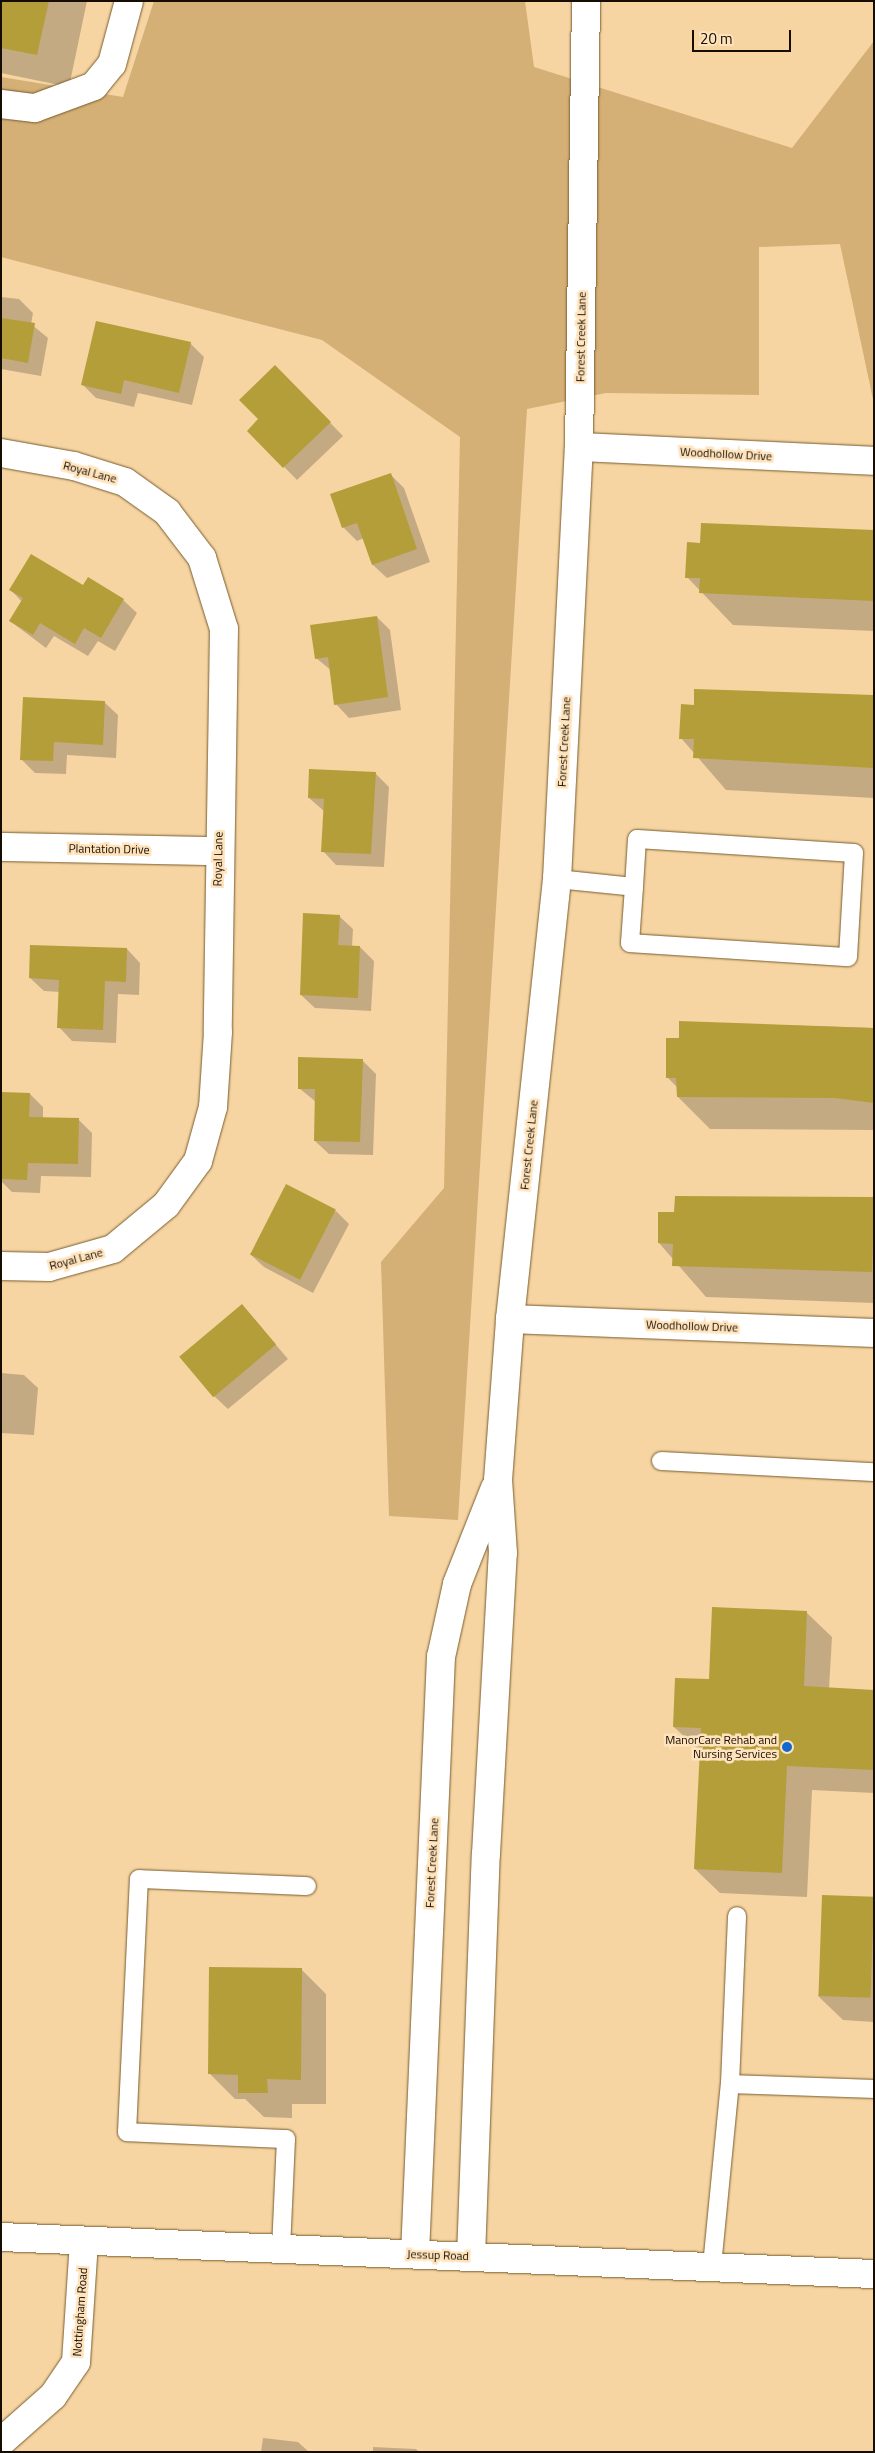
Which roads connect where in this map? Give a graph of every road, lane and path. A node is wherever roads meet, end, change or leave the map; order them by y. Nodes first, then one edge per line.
1 (129, 1) edge
2 (586, 1) edge
3 (1, 104) edge
4 (579, 447) junction
5 (1, 453) edge
6 (874, 460) edge
7 (1, 847) edge
8 (217, 851) junction
9 (557, 880) junction
10 (634, 887) junction
11 (1, 1266) edge
12 (510, 1319) junction
13 (874, 1333) edge
14 (661, 1461) dead end
15 (874, 1472) edge
16 (498, 1480) junction
17 (307, 1886) dead end
18 (738, 1916) dead end
19 (730, 2084) junction
20 (874, 2089) edge
21 (1, 2237) edge
22 (84, 2241) junction
23 (281, 2249) junction
24 (415, 2254) junction
25 (471, 2257) junction
26 (712, 2266) junction
27 (874, 2274) edge
28 (1, 2442) edge

1 - 3 street
2 - 4 street, Forest Creek Lane
4 - 6 street, Woodhollow Drive
4 - 9 street, Forest Creek Lane
5 - 8 street, Royal Lane
7 - 8 street, Plantation Drive
8 - 11 street, Royal Lane
9 - 10 lane
9 - 12 street, Forest Creek Lane
10 - 10 lane
12 - 13 street, Woodhollow Drive
12 - 16 street, Forest Creek Lane
14 - 15 lane
16 - 24 street, Forest Creek Lane
16 - 25 street, Forest Creek Lane
17 - 23 lane
18 - 19 lane
19 - 20 lane
19 - 26 lane
21 - 22 street, Jessup Road
22 - 23 street, Jessup Road
22 - 28 street, Nottingham Road
23 - 24 street, Jessup Road
24 - 25 street, Jessup Road
25 - 26 street, Jessup Road
26 - 27 street, Jessup Road

